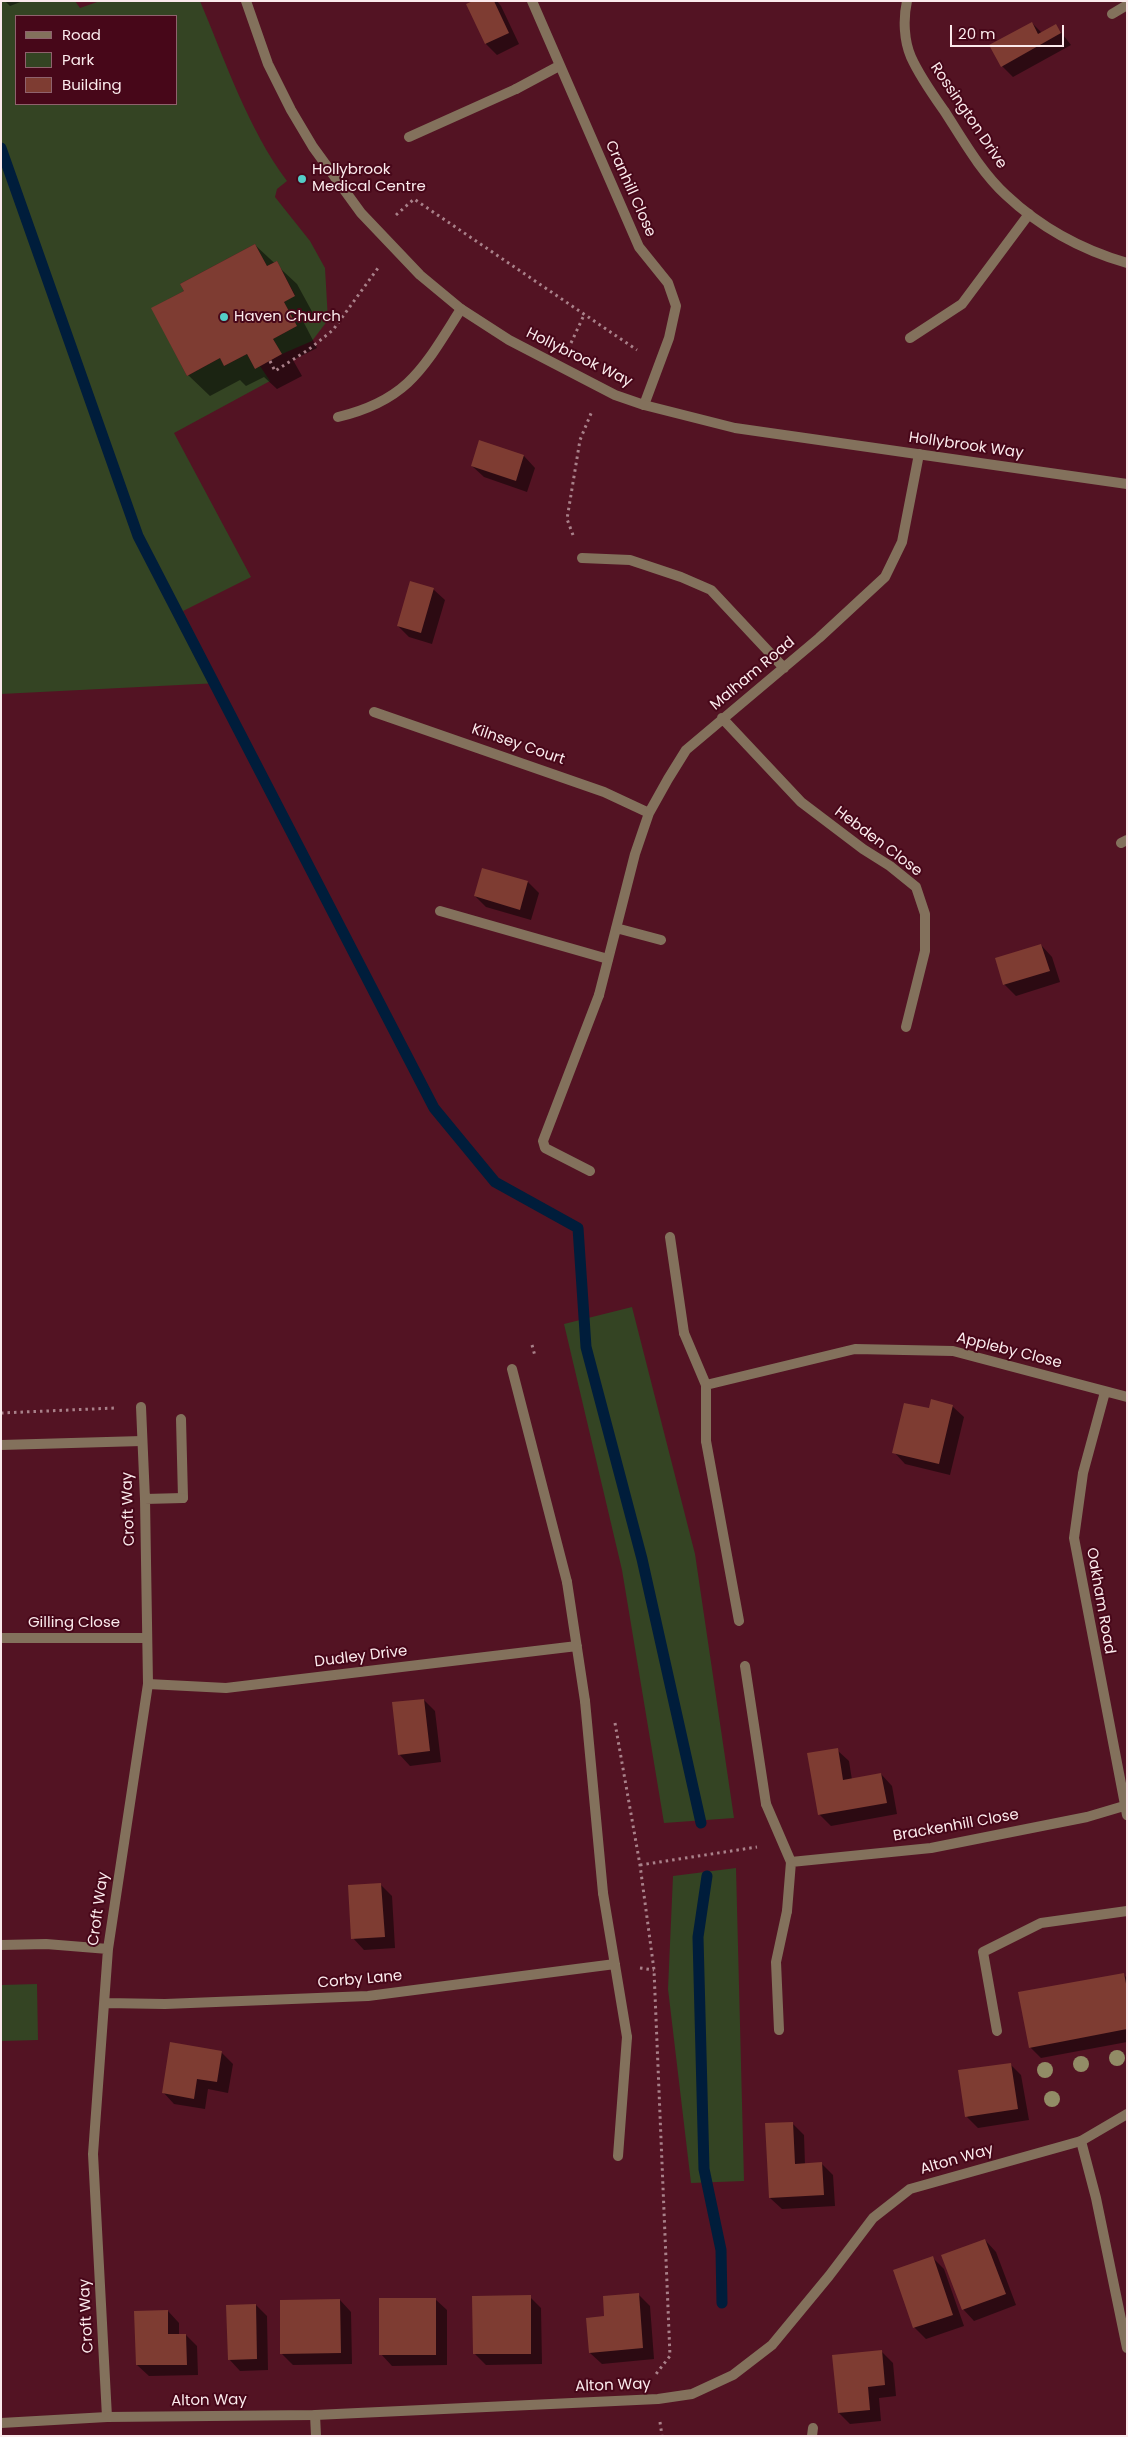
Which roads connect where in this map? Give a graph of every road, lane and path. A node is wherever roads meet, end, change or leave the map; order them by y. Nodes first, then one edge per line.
1 (246, 1) edge
2 (532, 1) edge
3 (905, 2) edge
4 (1127, 5) edge
5 (1112, 14) dead end
6 (559, 66) junction
7 (408, 137) dead end
8 (1029, 214) junction
9 (377, 231) junction
10 (394, 249) junction
11 (1127, 263) edge
12 (461, 309) junction
13 (584, 315) junction
14 (910, 338) dead end
15 (270, 361) dead end
16 (658, 365) junction
17 (559, 366) junction
18 (602, 388) junction
19 (644, 405) junction
20 (338, 417) dead end
21 (919, 454) junction
22 (1127, 484) edge
23 (582, 558) joint
24 (784, 668) junction
25 (374, 712) dead end
26 (722, 718) junction
27 (648, 813) junction
28 (440, 911) dead end
29 (616, 928) junction
30 (661, 940) dead end
31 (608, 959) junction
32 (906, 1027) dead end
33 (590, 1171) dead end
34 (670, 1237) dead end
35 (512, 1368) dead end
36 (706, 1385) junction
37 (1104, 1392) junction
38 (1127, 1397) edge
39 (140, 1407) joint
40 (1, 1413) edge
41 (181, 1419) dead end
42 (142, 1441) junction
43 (1, 1445) edge
44 (145, 1499) junction
45 (739, 1621) dead end
46 (1, 1638) edge
47 (147, 1638) junction
48 (577, 1646) junction
49 (745, 1666) dead end
50 (148, 1684) junction
51 (1125, 1811) edge
52 (785, 1843) junction
53 (790, 1862) junction
54 (640, 1865) dead end
55 (1127, 1911) edge
56 (1, 1945) edge
57 (108, 1949) junction
58 (615, 1964) junction
59 (105, 2003) junction
60 (779, 2030) dead end
61 (997, 2031) dead end
62 (1127, 2114) edge
63 (1081, 2141) junction
64 (618, 2156) dead end
65 (1126, 2342) edge
66 (315, 2415) junction
67 (107, 2418) junction
68 (1, 2423) edge
69 (316, 2436) edge

1 - 9 street, Hollybrook Way
2 - 6 street, Cranhill Close
3 - 8 street, Rossington Drive
4 - 5 street
6 - 7 street
6 - 16 street, Cranhill Close
8 - 11 street, Rossington Drive
8 - 14 street
9 - 10 street, Hollybrook Way
9 - 13 path
10 - 12 street, Hollybrook Way
10 - 15 path
12 - 17 street, Hollybrook Way
12 - 20 street
13 - 16 path
13 - 17 path
16 - 19 street, Cranhill Close
17 - 18 street, Hollybrook Way
18 - 19 street, Hollybrook Way
18 - 23 path
19 - 21 street, Hollybrook Way
21 - 22 street, Hollybrook Way
21 - 24 street, Malham Road
23 - 24 street
24 - 26 street, Malham Road
25 - 27 street, Kilnsey Court
26 - 27 street, Malham Road
26 - 32 street, Hebden Close
27 - 29 street, Malham Road
28 - 31 street
29 - 30 street
29 - 31 street, Malham Road
31 - 33 street, Malham Road
34 - 36 street
35 - 48 street
36 - 37 street, Appleby Close
36 - 45 street
37 - 38 street, Appleby Close
37 - 51 street, Oakham Road
39 - 40 path
39 - 42 street, Croft Way
41 - 44 street
42 - 43 street
42 - 44 street, Croft Way
44 - 47 street, Croft Way
46 - 47 street, Gilling Close
47 - 50 street, Croft Way
48 - 50 street, Dudley Drive
48 - 58 street
49 - 52 street
50 - 57 street, Croft Way
51 - 53 street, Brackenhill Close
52 - 53 street
52 - 54 path
53 - 60 street
55 - 61 street
56 - 57 street
57 - 59 street, Croft Way
58 - 59 street, Corby Lane
58 - 64 street
59 - 67 street, Croft Way
62 - 63 street, Alton Way
63 - 65 street
63 - 66 street, Alton Way
66 - 67 street, Alton Way
66 - 69 street
67 - 68 street, Alton Way

